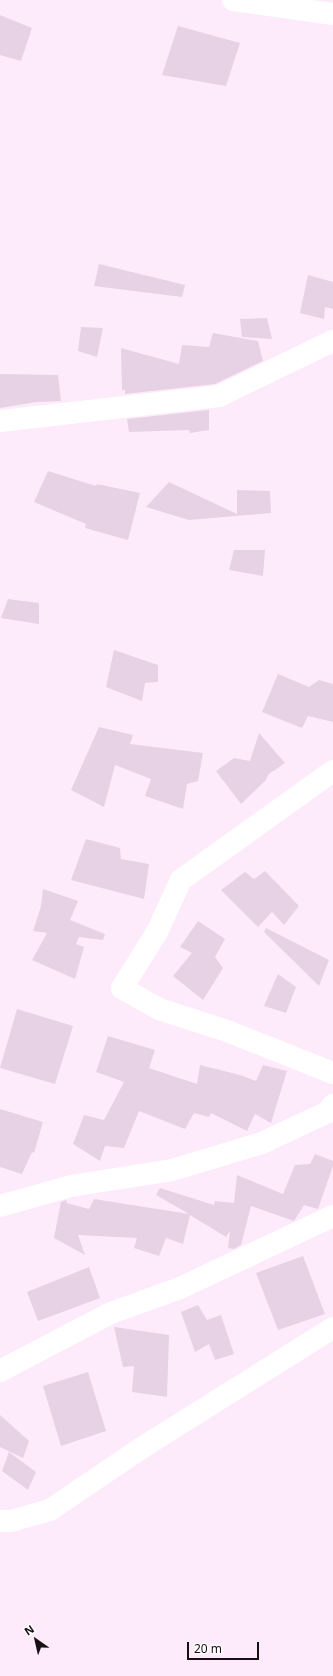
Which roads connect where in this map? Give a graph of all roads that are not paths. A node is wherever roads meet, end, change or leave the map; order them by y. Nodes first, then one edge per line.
1 (233, 0) edge
2 (333, 14) edge
3 (333, 341) edge
4 (0, 421) edge
5 (332, 774) edge
6 (333, 1073) edge
7 (333, 1105) edge
8 (0, 1206) edge
9 (333, 1216) edge
10 (333, 1328) edge
11 (0, 1371) edge
12 (0, 1521) edge

1 - 2 street
3 - 4 street
5 - 6 street
7 - 8 street
9 - 11 street
10 - 12 street

